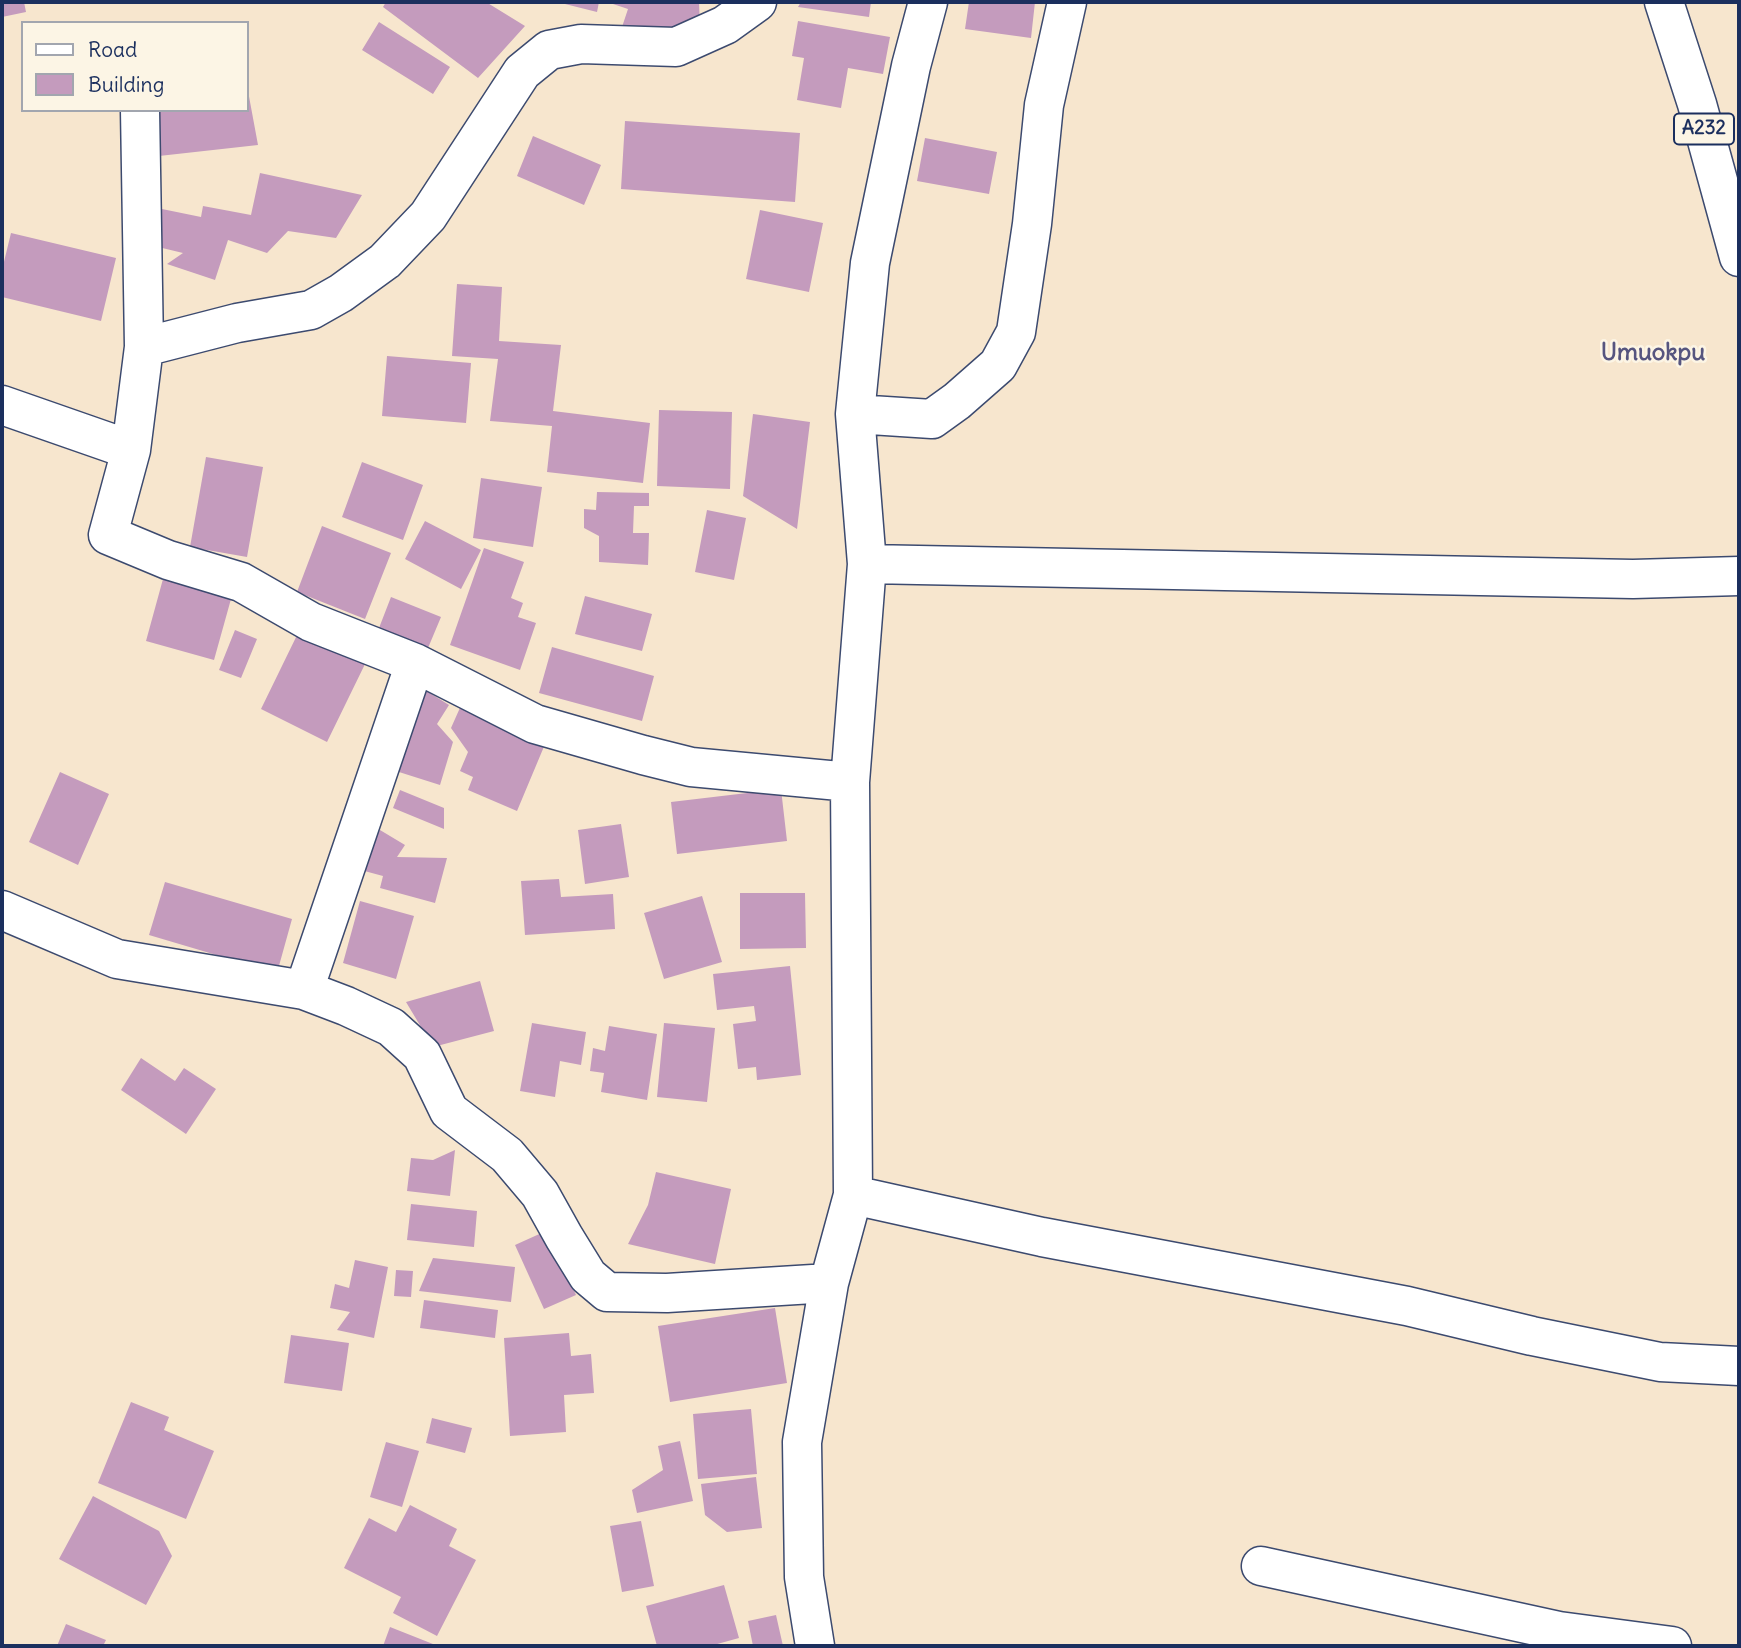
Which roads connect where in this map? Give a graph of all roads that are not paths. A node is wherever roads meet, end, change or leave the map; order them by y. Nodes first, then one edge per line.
1 (757, 2) edge
2 (928, 2) edge
3 (1067, 2) edge
4 (1664, 2) edge
5 (141, 112) edge
6 (1739, 257) edge
7 (144, 347) junction
8 (2, 405) edge
9 (855, 414) junction
10 (131, 450) junction
11 (867, 564) junction
12 (1739, 576) edge
13 (415, 663) junction
14 (850, 782) junction
15 (2, 910) edge
16 (304, 990) junction
17 (853, 1195) junction
18 (829, 1283) junction
19 (1739, 1366) edge
20 (1261, 1566) dead end
21 (815, 1646) edge
22 (1672, 1646) edge

1 - 7 street
2 - 9 street
3 - 9 street
4 - 6 street, A232
5 - 7 street
7 - 10 street
8 - 10 street
9 - 11 street
10 - 13 street
11 - 12 street
11 - 14 street
13 - 14 street
13 - 16 street
14 - 17 street
15 - 16 street
16 - 18 street
17 - 18 street
17 - 19 street
18 - 21 street
20 - 22 street

